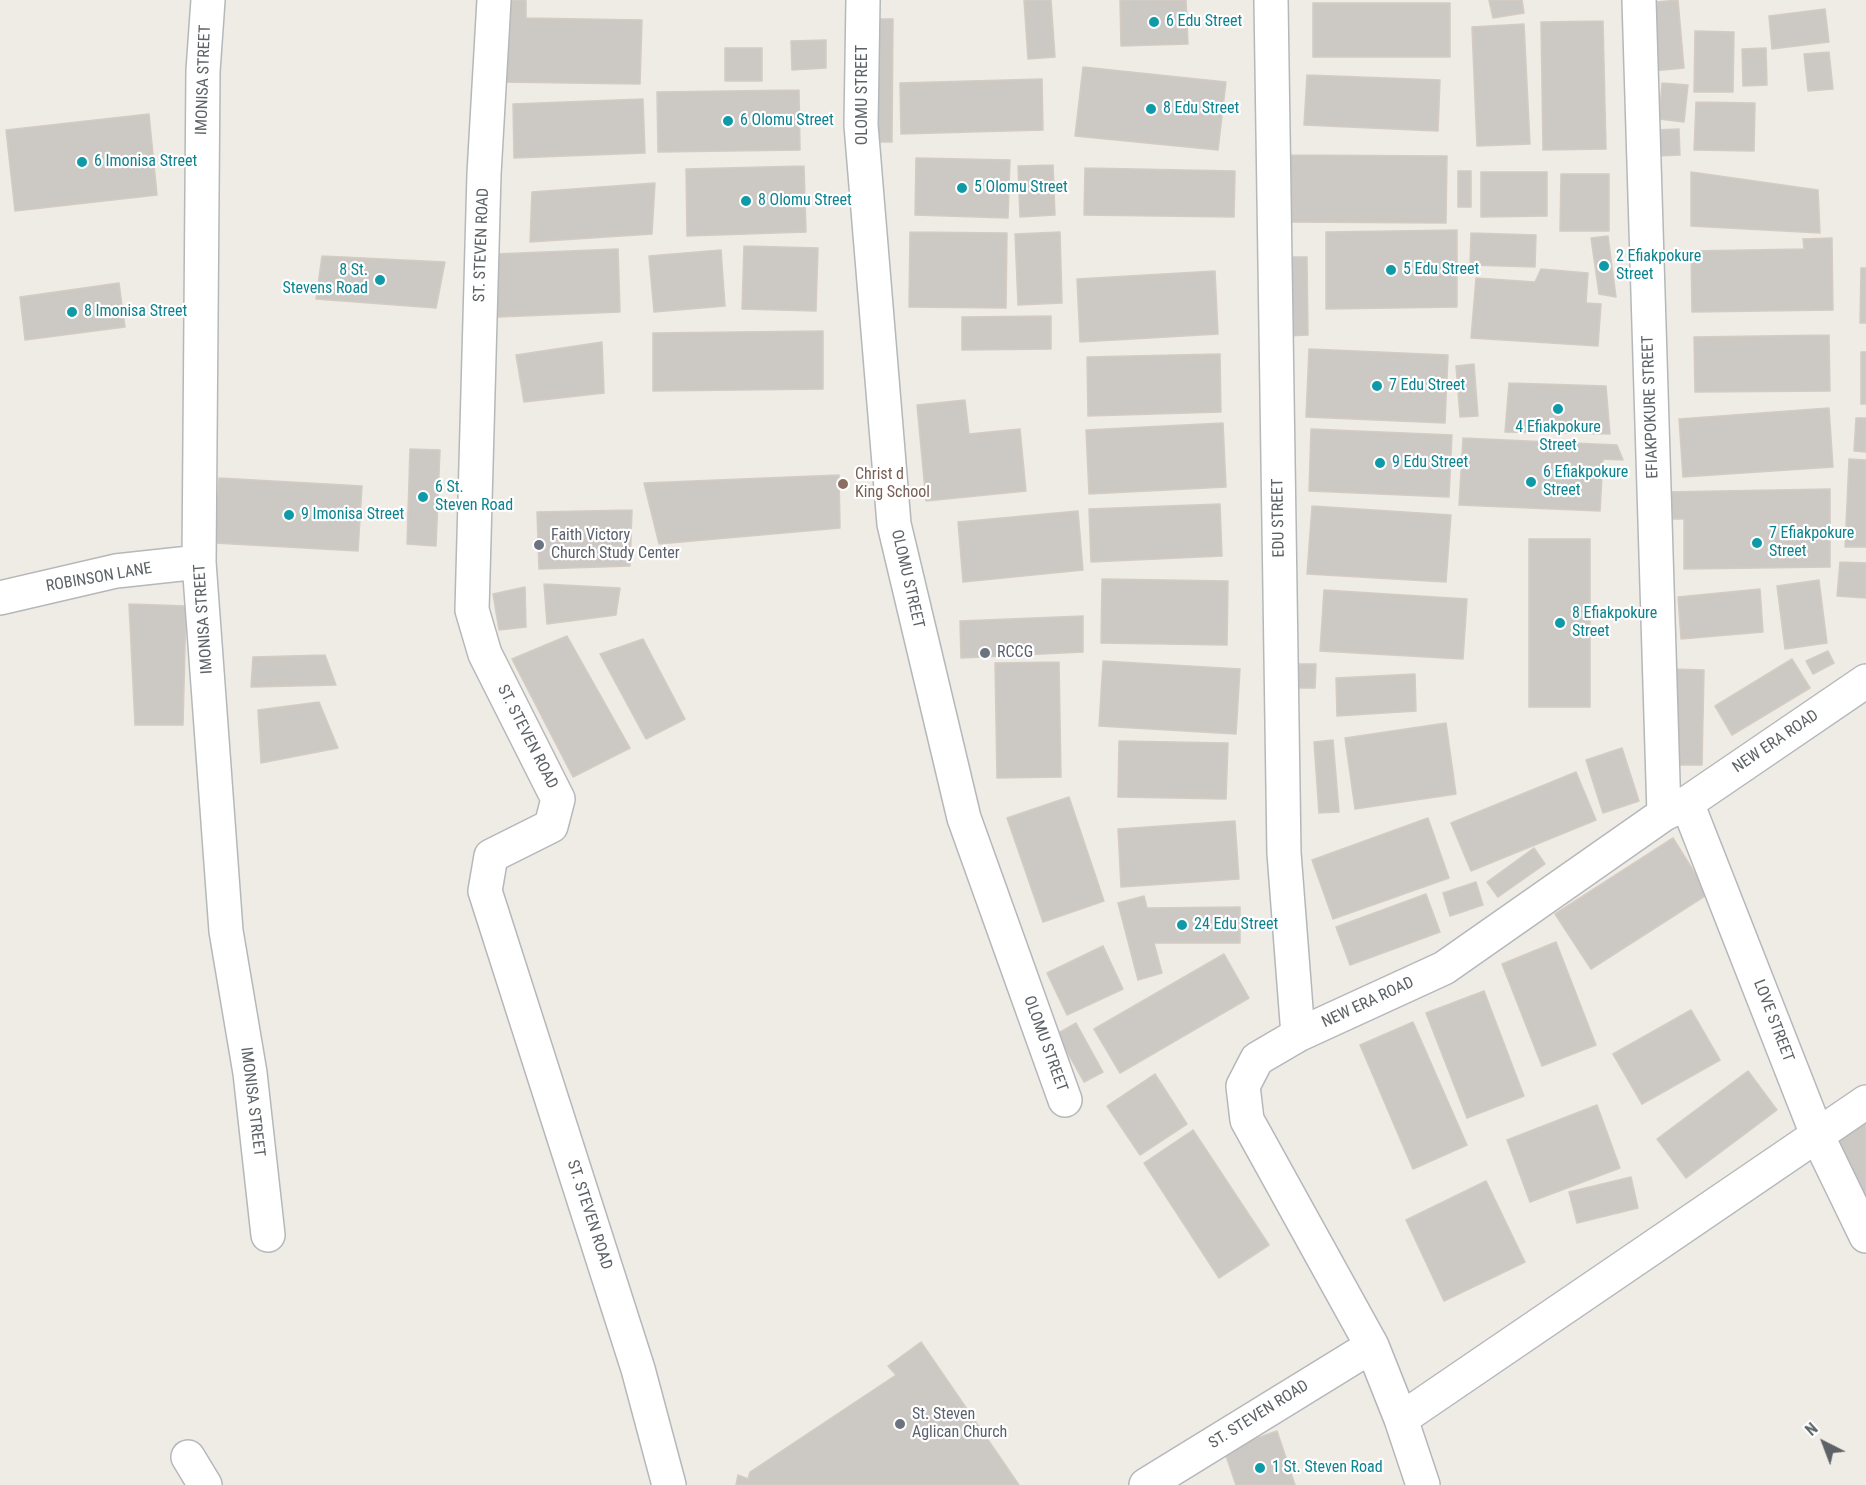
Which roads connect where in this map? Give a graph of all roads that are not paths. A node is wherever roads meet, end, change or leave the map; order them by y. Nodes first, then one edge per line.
1 (208, 0) edge
2 (494, 0) edge
3 (863, 0) edge
4 (1271, 0) edge
5 (1639, 0) edge
6 (199, 562) junction
7 (0, 598) edge
8 (1866, 681) edge
9 (1675, 809) junction
10 (1298, 1035) junction
11 (1065, 1100) dead end
12 (1866, 1102) edge
13 (1818, 1137) junction
14 (268, 1235) dead end
15 (1866, 1236) edge
16 (1372, 1346) junction
17 (1401, 1419) junction
18 (188, 1457) dead end
19 (205, 1485) edge
20 (669, 1485) edge
21 (1146, 1485) edge
22 (1423, 1485) edge

1 - 6 street, IMONISA STREET
2 - 20 street, ST. STEVEN ROAD
3 - 11 street, OLOMU STREET
4 - 10 street, EDU STREET
5 - 9 street, EFIAKPOKURE STREET
6 - 7 street, ROBINSON LANE
6 - 14 street, IMONISA STREET
8 - 9 street, NEW ERA ROAD
9 - 10 street, NEW ERA ROAD
9 - 13 street, LOVE STREET
10 - 16 street, NEW ERA ROAD
12 - 13 street
13 - 15 street, LOVE STREET
13 - 17 street
16 - 17 street, NEW ERA ROAD
16 - 21 street, ST. STEVEN ROAD
17 - 22 street, NEW ERA ROAD
18 - 19 street

